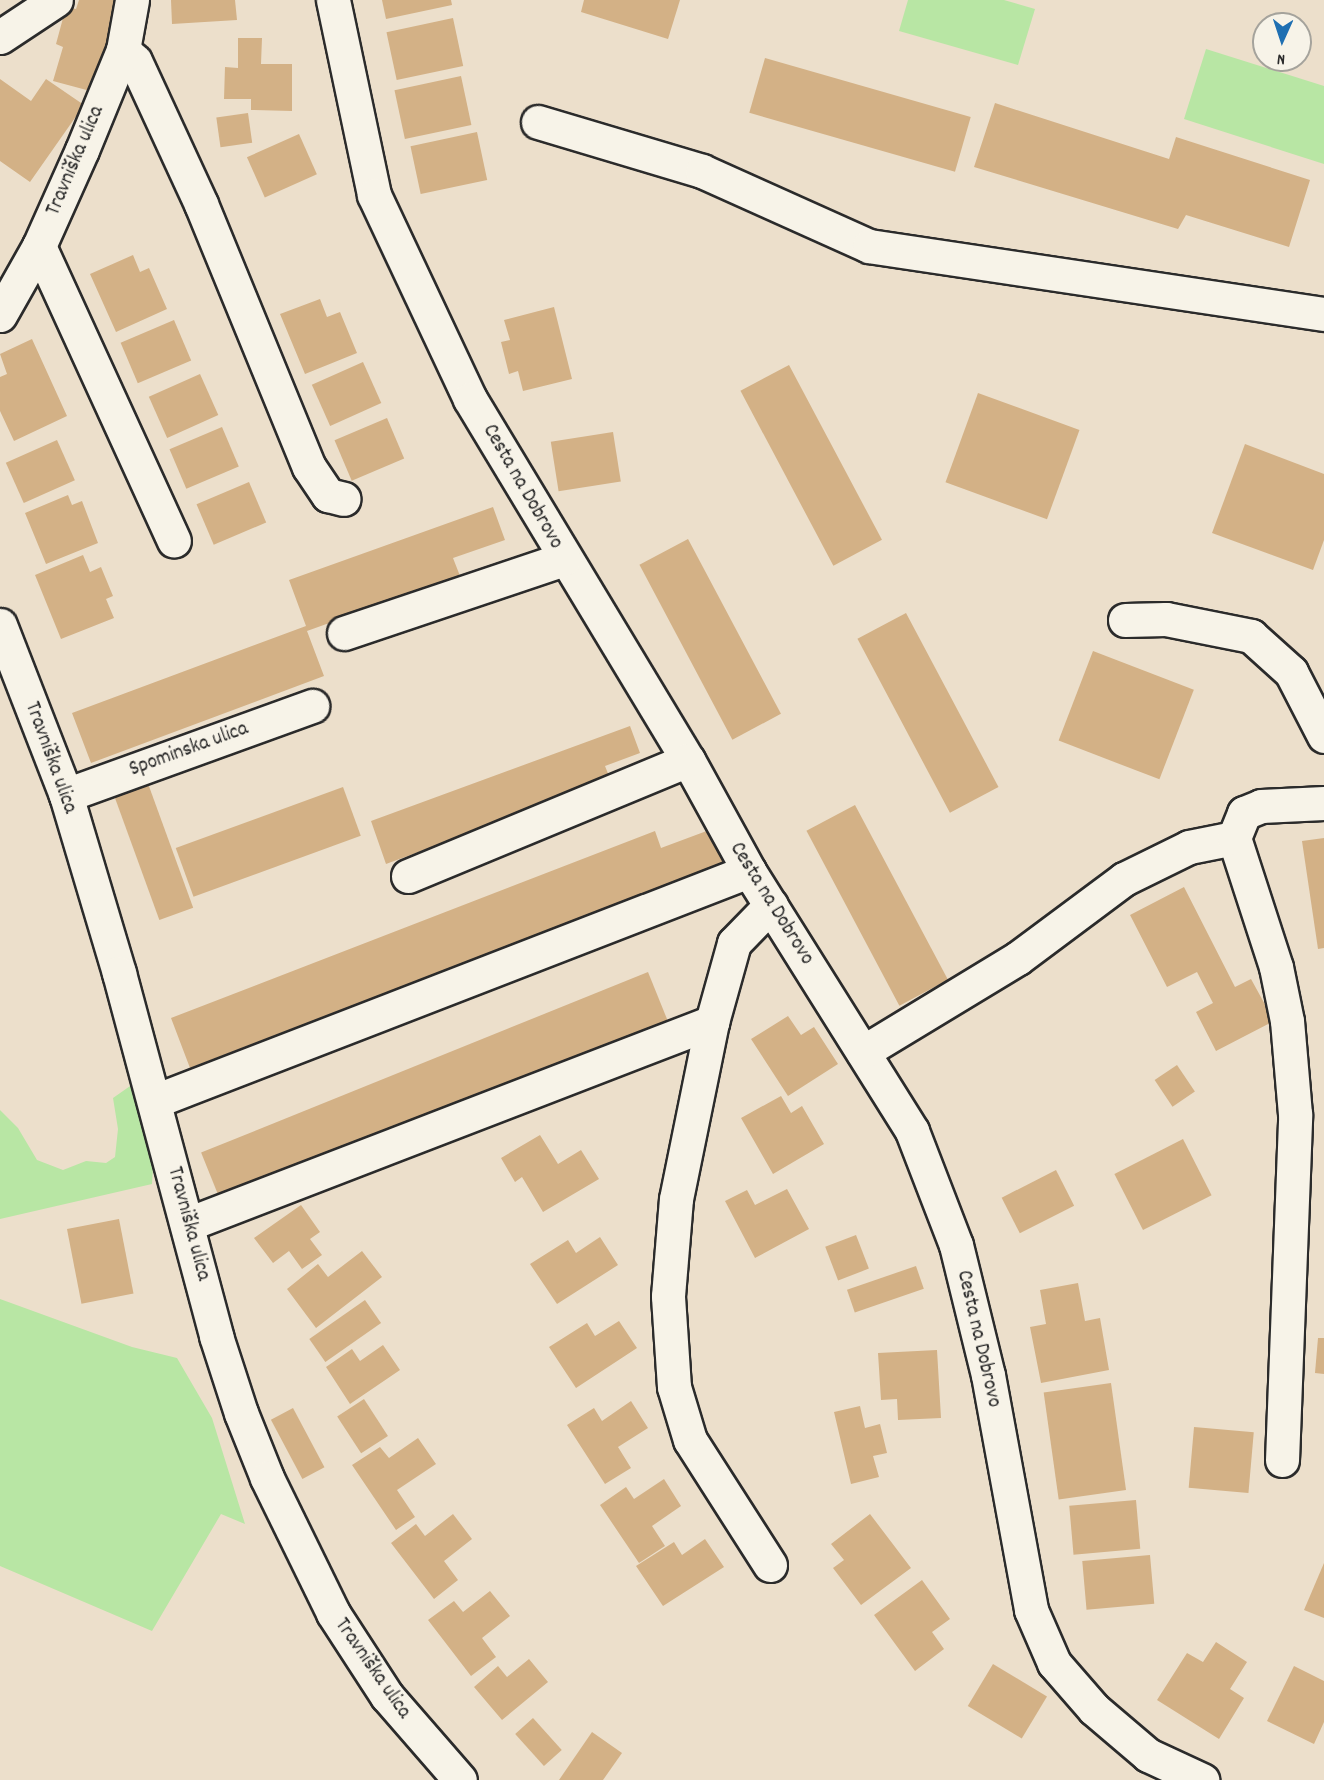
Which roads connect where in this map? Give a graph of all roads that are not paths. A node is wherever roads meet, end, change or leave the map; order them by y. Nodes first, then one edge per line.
1 (56, 0) edge
2 (132, 0) edge
3 (333, 0) edge
4 (0, 37) edge
5 (123, 50) junction
6 (538, 122) dead end
7 (39, 246) junction
8 (1324, 314) edge
9 (0, 315) edge
10 (344, 499) dead end
11 (174, 541) dead end
12 (564, 559) junction
13 (1125, 620) dead end
14 (0, 625) edge
15 (344, 633) dead end
16 (312, 706) dead end
17 (1324, 736) edge
18 (688, 760) junction
19 (66, 795) junction
20 (1324, 803) edge
21 (1234, 838) junction
22 (749, 871) junction
23 (408, 876) dead end
24 (771, 905) junction
25 (712, 1022) junction
26 (864, 1052) junction
27 (155, 1101) junction
28 (189, 1224) junction
29 (1282, 1460) dead end
30 (770, 1565) dead end
31 (460, 1780) edge
32 (1203, 1780) edge

1 - 4 street
2 - 5 street, Travniška ulica
3 - 12 street, Cesta na Dobrovo
5 - 7 street, Travniška ulica
5 - 10 street
6 - 8 street
7 - 9 street, Travniška ulica
7 - 11 street
12 - 15 street
12 - 18 street, Cesta na Dobrovo
13 - 17 street
14 - 19 street, Travniška ulica
16 - 19 street, Spominska ulica
18 - 22 street, Cesta na Dobrovo
18 - 23 street
19 - 27 street, Travniška ulica
20 - 21 street
21 - 26 street
21 - 29 street
22 - 24 street, Cesta na Dobrovo
22 - 27 street
24 - 25 street
24 - 26 street, Cesta na Dobrovo
25 - 28 street
25 - 30 street
26 - 32 street, Cesta na Dobrovo
27 - 28 street, Travniška ulica
28 - 31 street, Travniška ulica

